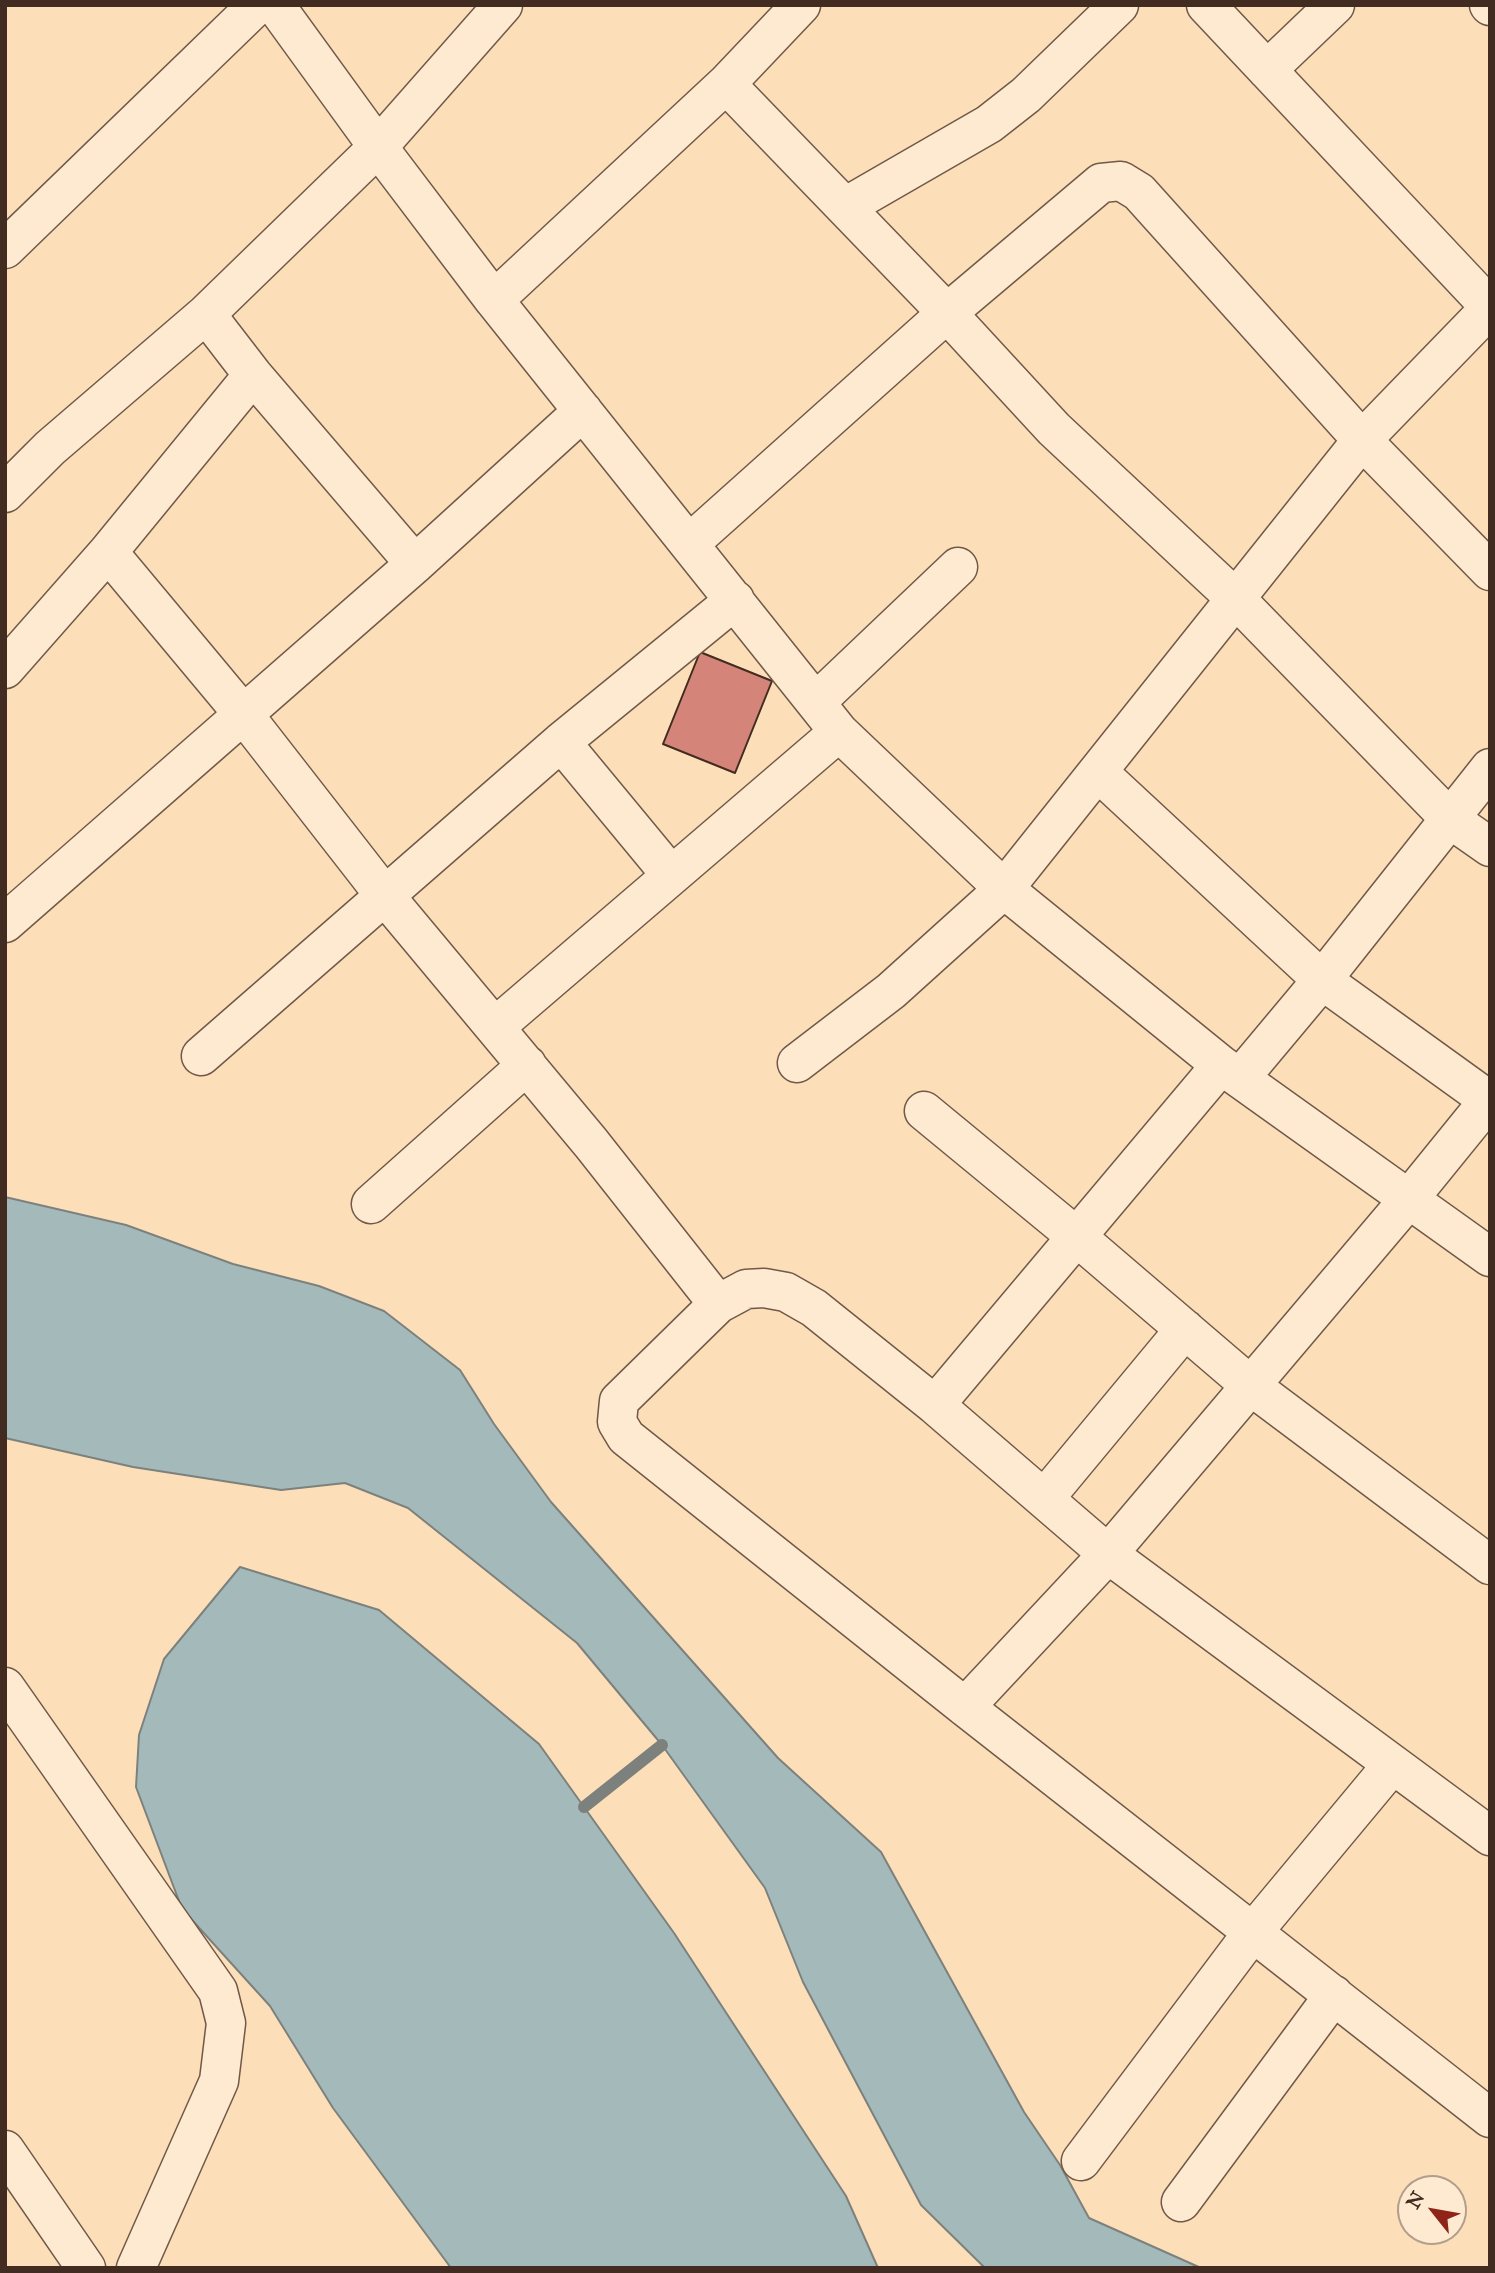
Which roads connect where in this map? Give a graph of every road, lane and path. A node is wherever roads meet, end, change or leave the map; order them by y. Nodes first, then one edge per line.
1 (257, 5) edge
2 (275, 5) edge
3 (503, 5) edge
4 (801, 5) edge
5 (1119, 5) edge
6 (1206, 5) edge
7 (1335, 5) edge
8 (1267, 70) junction
9 (726, 84) junction
10 (378, 148) junction
11 (845, 207) junction
12 (5, 248) edge
13 (494, 300) junction
14 (1490, 308) edge
15 (947, 313) junction
16 (206, 314) junction
17 (253, 375) junction
18 (583, 411) junction
19 (1362, 440) junction
20 (5, 494) edge
21 (690, 544) junction
22 (108, 552) junction
23 (415, 564) junction
24 (958, 567) dead end
25 (1490, 571) edge
26 (1236, 599) junction
27 (735, 600) junction
28 (5, 669) edge
29 (816, 702) junction
30 (244, 715) junction
31 (838, 732) junction
32 (561, 742) junction
33 (1490, 768) edge
34 (1098, 772) junction
35 (1450, 818) junction
36 (1490, 847) edge
37 (671, 875) junction
38 (1004, 890) junction
39 (385, 896) junction
40 (5, 923) edge
41 (1322, 980) junction
42 (495, 1027) junction
43 (201, 1056) dead end
44 (797, 1063) dead end
45 (527, 1065) junction
46 (1231, 1071) junction
47 (1489, 1100) edge
48 (924, 1111) dead end
49 (1408, 1200) junction
50 (371, 1205) dead end
51 (1077, 1237) junction
52 (1490, 1258) edge
53 (718, 1304) junction
54 (1185, 1329) junction
55 (1251, 1385) junction
56 (935, 1405) junction
57 (1044, 1499) junction
58 (1108, 1554) junction
59 (1490, 1565) edge
60 (5, 1687) edge
61 (965, 1706) junction
62 (1392, 1765) junction
63 (1490, 1836) edge
64 (1253, 1932) junction
65 (1334, 1995) junction
66 (1490, 2118) edge
67 (5, 2150) edge
68 (1081, 2161) dead end
69 (1181, 2202) dead end
70 (86, 2268) edge
71 (136, 2268) edge

1 - 12 street
2 - 10 street
3 - 10 street
4 - 9 street
5 - 11 street
6 - 8 street
7 - 8 street
8 - 14 street
9 - 11 street
9 - 13 street
10 - 13 street
10 - 16 street
11 - 15 street
13 - 18 street
14 - 19 street
15 - 19 street
15 - 21 street
15 - 26 street
16 - 17 street
16 - 20 street
17 - 22 street
17 - 23 street
18 - 21 street
18 - 23 street
19 - 25 street
19 - 26 street
21 - 27 street
22 - 28 street
22 - 30 street
23 - 30 street
24 - 29 street
26 - 34 street
26 - 35 street
27 - 29 street
27 - 32 street
29 - 31 street
30 - 39 street
30 - 40 street
31 - 37 street
31 - 38 street
32 - 37 street
32 - 39 street
33 - 35 street
34 - 38 street
34 - 41 street
35 - 36 street
35 - 41 street
37 - 42 street
38 - 44 street
38 - 46 street
39 - 42 street
39 - 43 street
41 - 46 street
41 - 47 street
42 - 45 street
45 - 50 street
45 - 53 street
46 - 49 street
46 - 51 street
47 - 49 street
48 - 51 street
49 - 52 street
49 - 55 street
51 - 54 street
51 - 56 street
53 - 56 street
53 - 61 street
54 - 55 street
54 - 57 street
55 - 58 street
55 - 59 street
56 - 57 street
57 - 58 street
58 - 61 street
58 - 62 street
60 - 71 street
61 - 64 street
62 - 63 street
62 - 64 street
64 - 65 street
64 - 68 street
65 - 66 street
65 - 69 street
67 - 70 street

